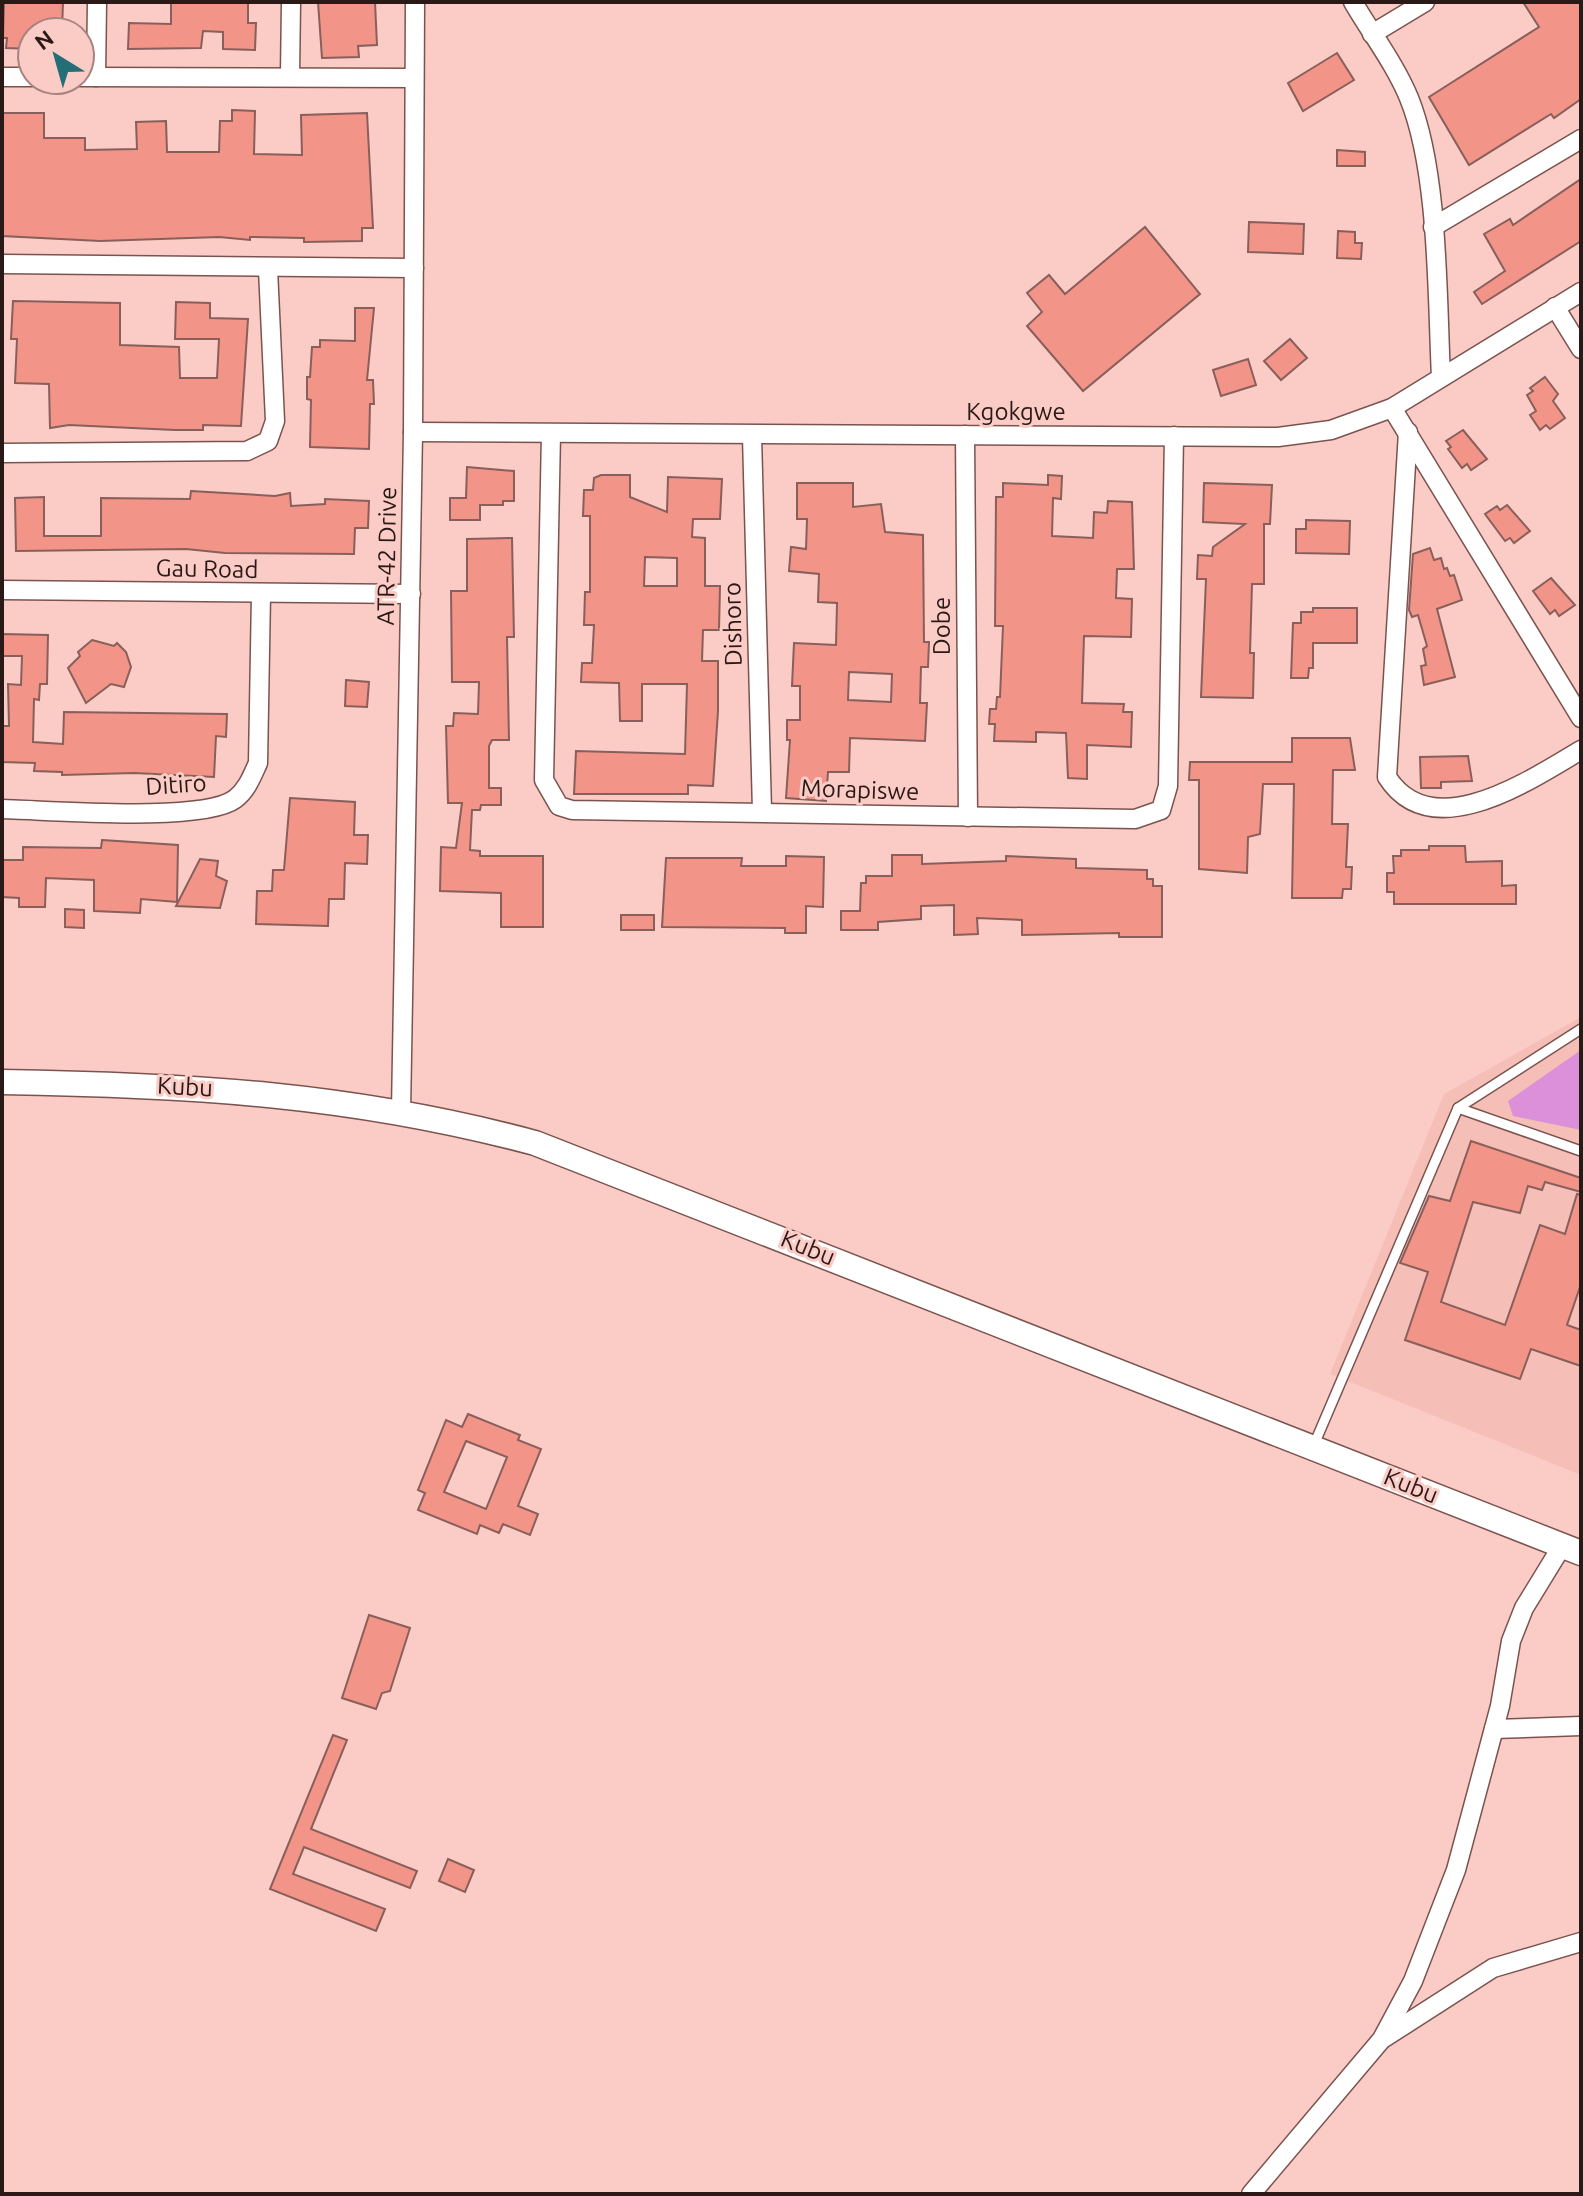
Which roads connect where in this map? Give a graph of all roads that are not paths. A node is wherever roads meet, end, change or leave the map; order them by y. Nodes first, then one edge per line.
1 (291, 2) edge
2 (415, 2) edge
3 (1353, 2) edge
4 (1425, 2) edge
5 (1372, 34) junction
6 (290, 75) junction
7 (96, 77) edge
8 (414, 78) junction
9 (1581, 139) edge
10 (1433, 227) junction
11 (2, 264) edge
12 (414, 268) junction
13 (268, 269) junction
14 (1581, 292) edge
15 (1555, 307) junction
16 (1581, 349) edge
17 (1441, 377) junction
18 (1392, 408) junction
19 (413, 432) junction
20 (1408, 432) junction
21 (551, 434) junction
22 (965, 435) junction
23 (752, 436) junction
24 (1174, 436) junction
25 (2, 453) edge
26 (2, 590) edge
27 (261, 594) junction
28 (411, 594) junction
29 (1581, 718) edge
30 (1581, 750) edge
31 (2, 809) edge
32 (762, 811) junction
33 (968, 817) junction
34 (1581, 1029) edge
35 (2, 1082) edge
36 (1458, 1108) junction
37 (401, 1112) junction
38 (1581, 1151) edge
39 (1313, 1447) junction
40 (1572, 1550) edge
41 (1581, 1726) edge
42 (1494, 1729) junction
43 (1581, 1942) edge
44 (1382, 2039) junction
45 (1251, 2194) edge

1 - 6 street
2 - 8 street, ATR-42 Drive
3 - 5 street
4 - 5 street
5 - 10 street
6 - 7 street
6 - 8 street
8 - 12 street, ATR-42 Drive
9 - 10 street
10 - 17 street
11 - 13 street
12 - 13 street
12 - 19 street, ATR-42 Drive
13 - 25 street
14 - 15 street, Kgokgwe
15 - 16 street
15 - 17 street, Kgokgwe
17 - 18 street, Kgokgwe
18 - 20 street
18 - 24 street, Kgokgwe
19 - 21 street, Kgokgwe
19 - 28 street, ATR-42 Drive
20 - 29 street
20 - 30 street
21 - 23 street, Kgokgwe
21 - 32 street, Morapiswe
22 - 23 street, Kgokgwe
22 - 24 street, Kgokgwe
22 - 33 street, Dobe
23 - 32 street, Dishoro
24 - 33 street, Morapiswe
26 - 27 street, Gau Road
27 - 28 street, Gau Road
27 - 31 street, Ditiro
28 - 37 street, ATR-42 Drive
32 - 33 street, Morapiswe
34 - 36 lane
35 - 37 main road, Kubu
36 - 38 lane
36 - 39 lane
37 - 39 main road, Kubu
39 - 40 main road, Kubu
40 - 42 street
41 - 42 street
42 - 44 street
43 - 44 street
44 - 45 street

